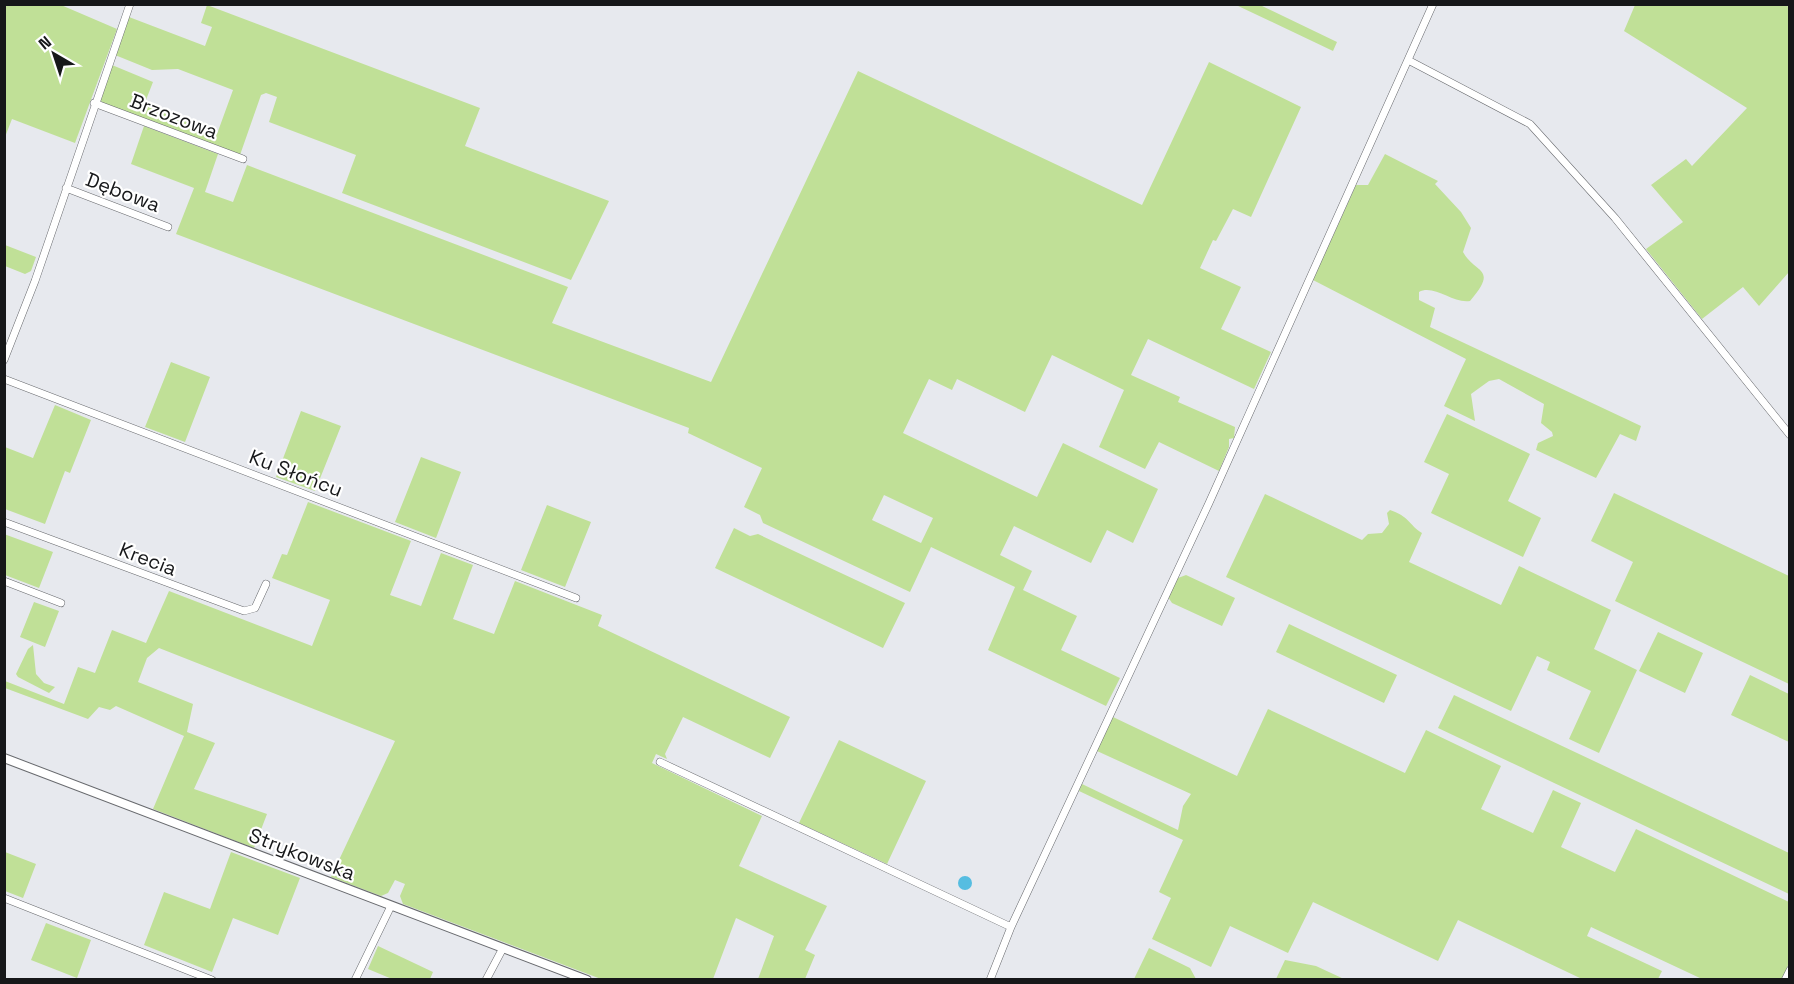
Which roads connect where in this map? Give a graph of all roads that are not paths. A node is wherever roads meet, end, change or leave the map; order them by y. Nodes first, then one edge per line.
1 (130, 4) edge
2 (1433, 4) edge
3 (1408, 60) junction
4 (94, 103) junction
5 (243, 159) dead end
6 (66, 188) junction
7 (168, 227) dead end
8 (4, 360) edge
9 (4, 379) edge
10 (1790, 435) edge
11 (4, 522) edge
12 (4, 581) edge
13 (266, 584) dead end
14 (576, 598) dead end
15 (61, 603) dead end
16 (4, 758) edge
17 (660, 762) dead end
18 (4, 898) edge
19 (391, 906) junction
20 (1011, 927) junction
21 (502, 948) junction
22 (1790, 970) edge
23 (212, 980) edge
24 (355, 980) edge
25 (486, 980) edge
26 (587, 980) edge
27 (990, 980) edge
28 (1785, 980) edge

1 - 4 street
2 - 3 street
3 - 10 street
3 - 20 street
4 - 5 street, Brzozowa
4 - 6 street
6 - 7 street, Dębowa
6 - 8 street
9 - 14 street, Ku Słońcu
11 - 13 street, Krecia
12 - 15 street
16 - 19 street, Strykowska
17 - 20 street
18 - 23 street
19 - 21 street, Strykowska
19 - 24 street
20 - 27 street
21 - 25 street
21 - 26 street, Strykowska
22 - 28 street

